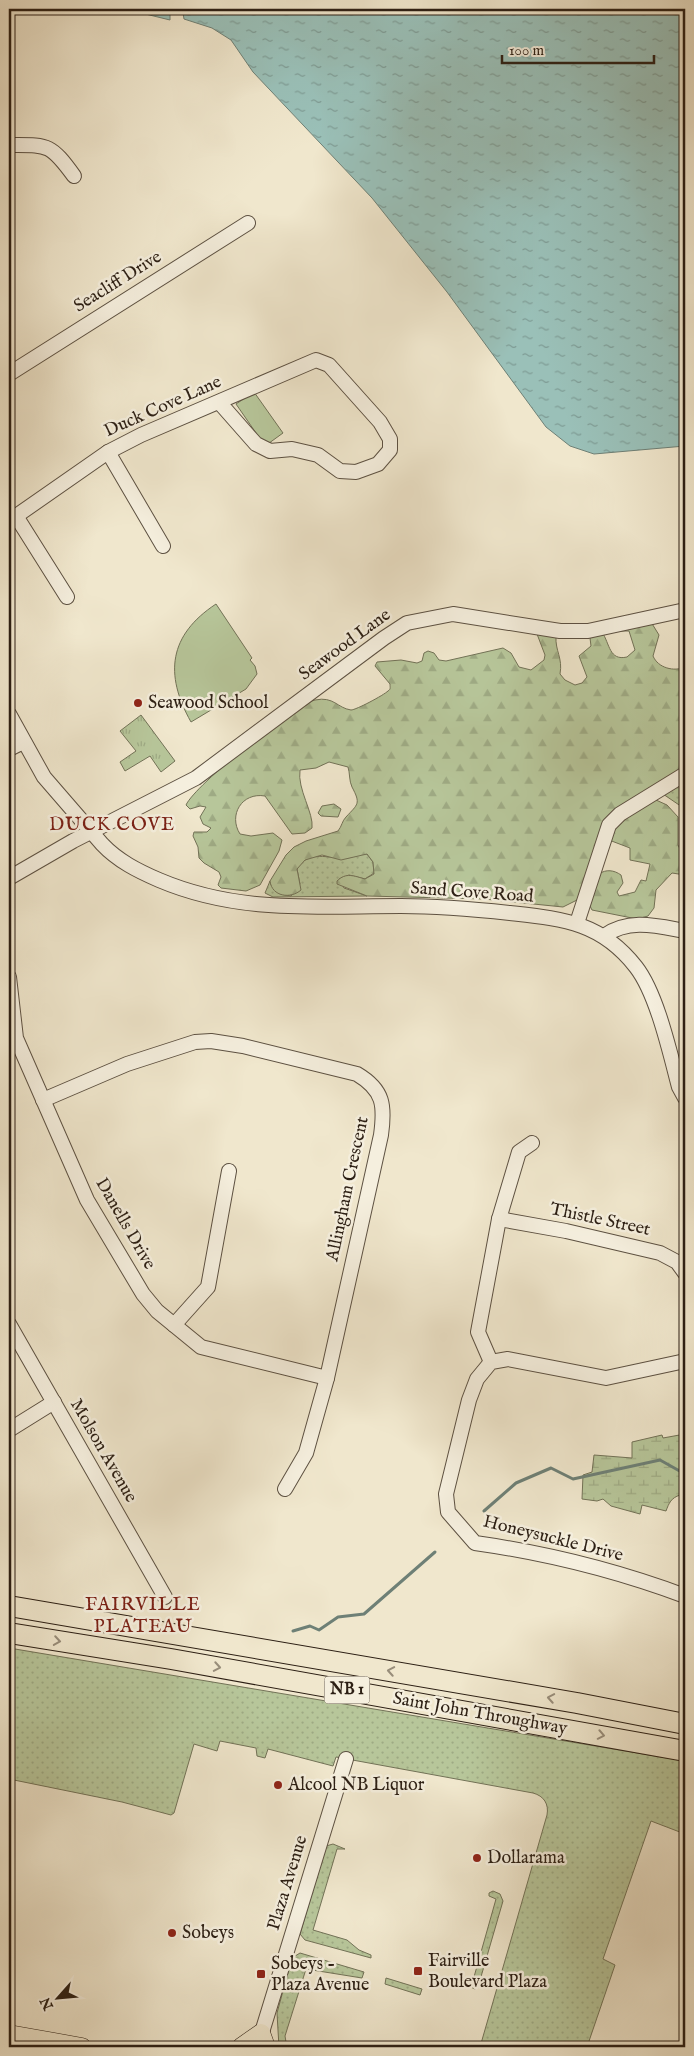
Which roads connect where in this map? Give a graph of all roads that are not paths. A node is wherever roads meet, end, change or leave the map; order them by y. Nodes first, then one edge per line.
1 (9, 145) edge
2 (74, 176) dead end
3 (248, 223) dead end
4 (9, 374) edge
5 (219, 402) junction
6 (108, 452) junction
7 (12, 518) edge
8 (163, 546) dead end
9 (66, 597) dead end
10 (685, 610) edge
11 (9, 714) edge
12 (23, 742) junction
13 (9, 749) edge
14 (685, 774) edge
15 (92, 832) junction
16 (9, 878) edge
17 (577, 923) junction
18 (685, 931) edge
19 (604, 936) junction
20 (9, 977) edge
21 (685, 1098) edge
22 (43, 1100) junction
23 (532, 1143) dead end
24 (229, 1171) dead end
25 (499, 1220) junction
26 (685, 1273) edge
27 (9, 1324) edge
28 (174, 1324) junction
29 (685, 1361) edge
30 (491, 1362) junction
31 (327, 1378) junction
32 (54, 1402) junction
33 (9, 1430) edge
34 (285, 1489) dead end
35 (685, 1596) edge
36 (165, 1597) dead end
37 (14, 1607) edge
38 (9, 1633) edge
39 (685, 1724) edge
40 (685, 1752) edge
41 (346, 1759) dead end
42 (9, 2034) edge
43 (261, 2042) edge
44 (82, 2047) edge
45 (240, 2047) edge

1 - 2 street
3 - 4 street, Seacliff Drive
5 - 5 street, Duck Cove Lane
5 - 6 street, Duck Cove Lane
6 - 7 street, Duck Cove Lane
6 - 8 street
7 - 9 street
10 - 15 street, Seawood Lane
11 - 12 street, Sand Cove Road
12 - 13 street
12 - 15 street, Sand Cove Road
14 - 17 street
15 - 16 street, Seawood Lane
15 - 17 street, Sand Cove Road
17 - 19 street, Sand Cove Road
18 - 19 street
19 - 21 street, Sand Cove Road
20 - 22 street, Danells Drive
22 - 28 street, Danells Drive
22 - 31 street, Allingham Crescent
23 - 25 street
24 - 28 street
25 - 26 street, Thistle Street
25 - 30 street
27 - 32 street, Molson Avenue
28 - 31 street, Danells Drive
29 - 30 street
30 - 35 street, Honeysuckle Drive
31 - 34 street, Allingham Crescent
32 - 33 street
32 - 36 street, Molson Avenue
39 -> 37 highway, Saint John Throughway / NB 1
38 -> 40 highway, Saint John Throughway / NB 1
41 - 43 street, Plaza Avenue
42 - 44 main road
43 - 45 main road

